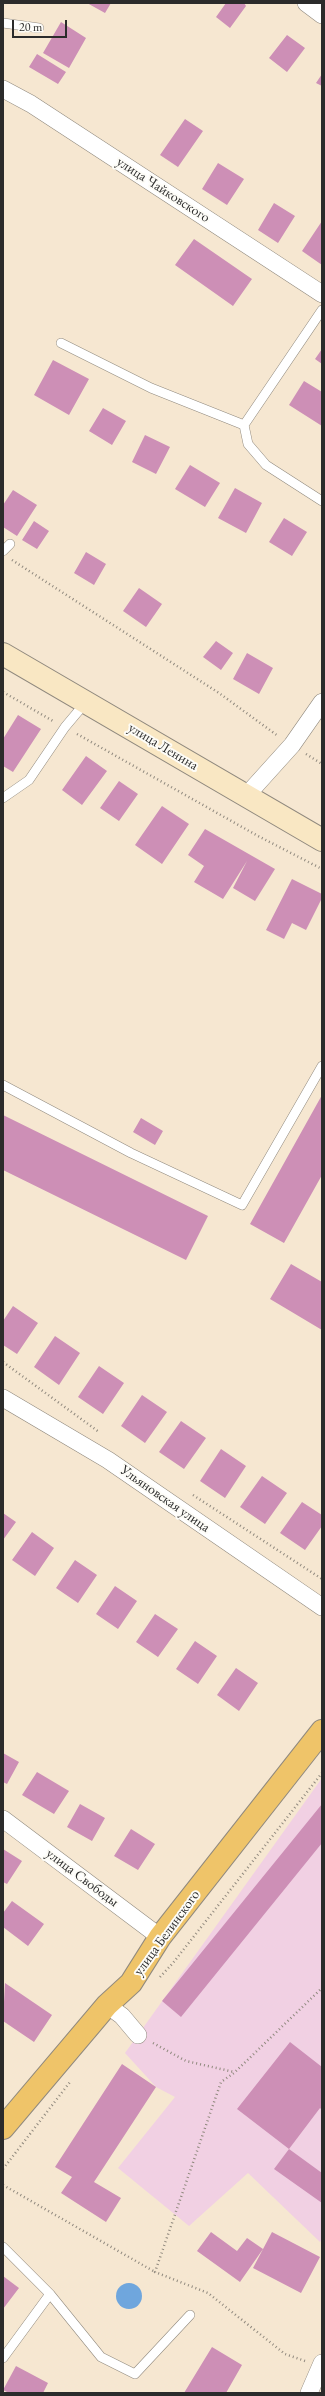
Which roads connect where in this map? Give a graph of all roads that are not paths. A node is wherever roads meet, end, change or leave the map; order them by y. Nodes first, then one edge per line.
1 (306, 3) edge
2 (322, 15) edge
3 (3, 23) edge
4 (39, 28) dead end
5 (3, 89) edge
6 (322, 294) edge
7 (322, 310) edge
8 (61, 343) dead end
9 (244, 425) junction
10 (322, 501) edge
11 (10, 544) dead end
12 (6, 555) edge
13 (3, 654) edge
14 (87, 702) junction
15 (322, 702) edge
16 (246, 796) junction
17 (3, 798) edge
18 (322, 840) edge
19 (322, 1066) edge
20 (3, 1085) edge
21 (3, 1398) edge
22 (322, 1607) edge
23 (322, 1731) edge
24 (3, 1819) edge
25 (160, 1937) junction
26 (107, 2005) junction
27 (138, 2035) road end
28 (3, 2128) edge
29 (3, 2248) edge
30 (50, 2294) junction
31 (190, 2315) dead end
32 (3, 2358) edge
33 (322, 2365) edge
34 (309, 2393) edge

1 - 2 street
3 - 4 lane
5 - 6 street, улица Чайковского
7 - 9 lane
8 - 9 lane
9 - 10 lane
11 - 12 lane
13 - 14 main road, улица Ленина
14 - 16 main road, улица Ленина
14 - 17 lane
15 - 16 street
16 - 18 main road, улица Ленина
19 - 20 lane
21 - 22 street, Ульяновская улица
23 - 25 main road, улица Белинского
24 - 25 street, улица Свободы
25 - 26 main road, улица Белинского
26 - 27 street
26 - 28 main road, улица Белинского
29 - 30 lane
30 - 31 lane
30 - 32 lane
33 - 34 street

